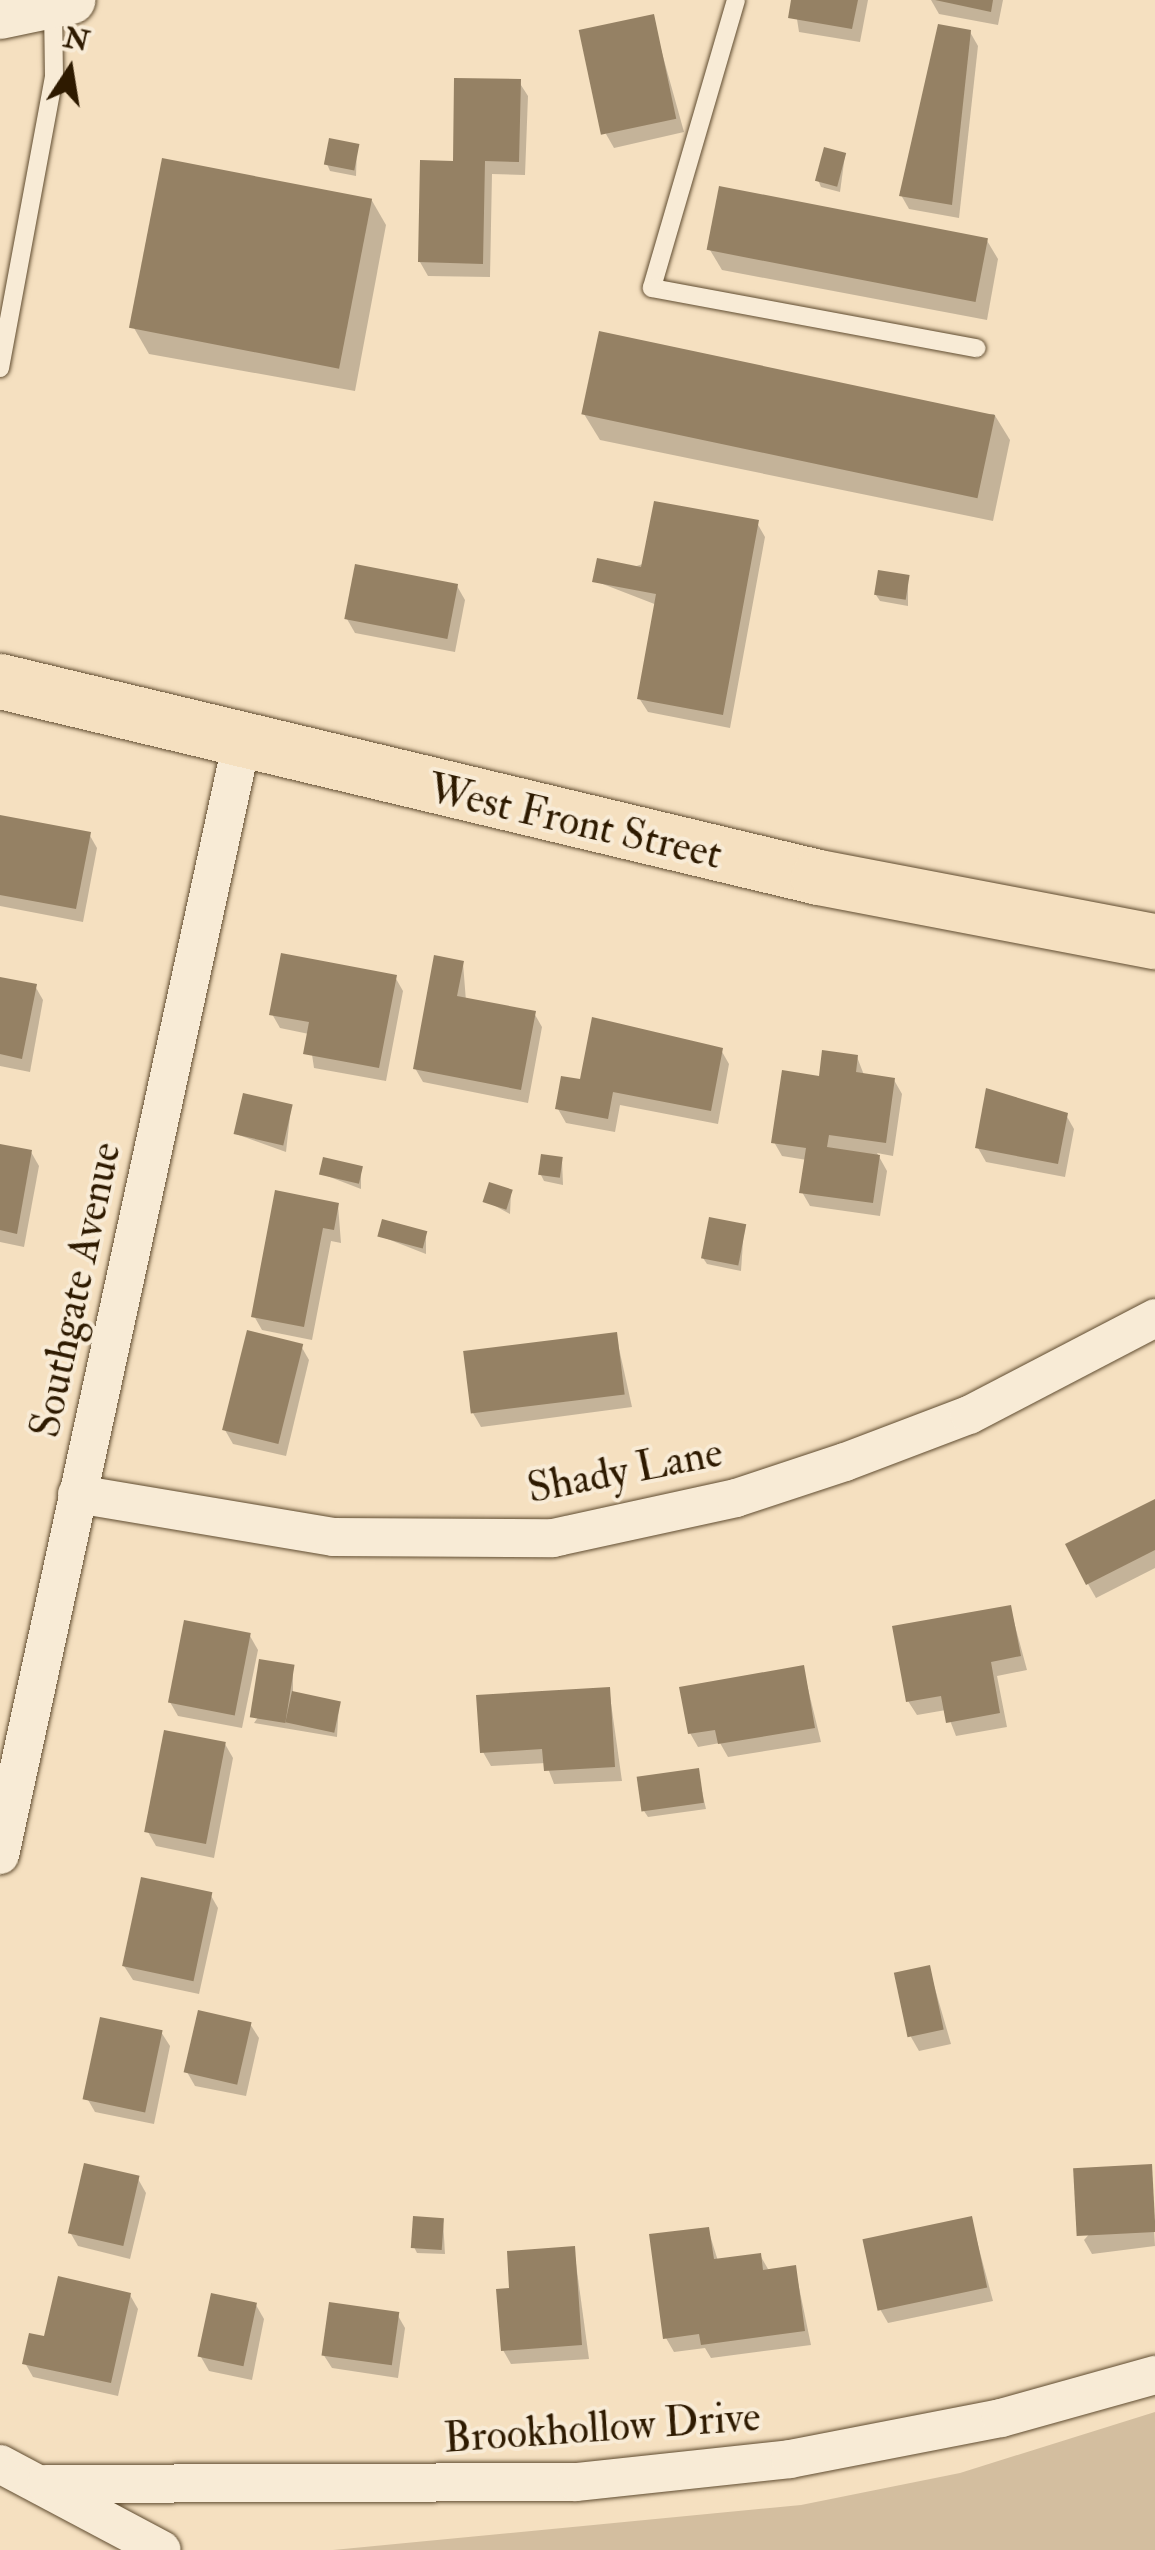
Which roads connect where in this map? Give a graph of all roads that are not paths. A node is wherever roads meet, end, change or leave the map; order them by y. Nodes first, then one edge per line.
1 (736, 0) edge
2 (62, 2) edge
3 (0, 14) edge
4 (976, 348) dead end
5 (0, 368) edge
6 (0, 680) edge
7 (241, 745) junction
8 (1155, 940) edge
9 (1155, 1318) edge
10 (77, 1494) junction
11 (0, 1855) edge
12 (1155, 2375) edge
13 (0, 2464) edge
14 (46, 2484) junction
15 (162, 2550) edge

1 - 4 lane
2 - 3 street
2 - 5 lane
6 - 7 main road, West Front Street
7 - 8 main road, West Front Street
7 - 10 street, Southgate Avenue
9 - 10 street, Shady Lane
10 - 11 street, Southgate Avenue
12 - 14 street, Brookhollow Drive
13 - 14 street
14 - 15 street

